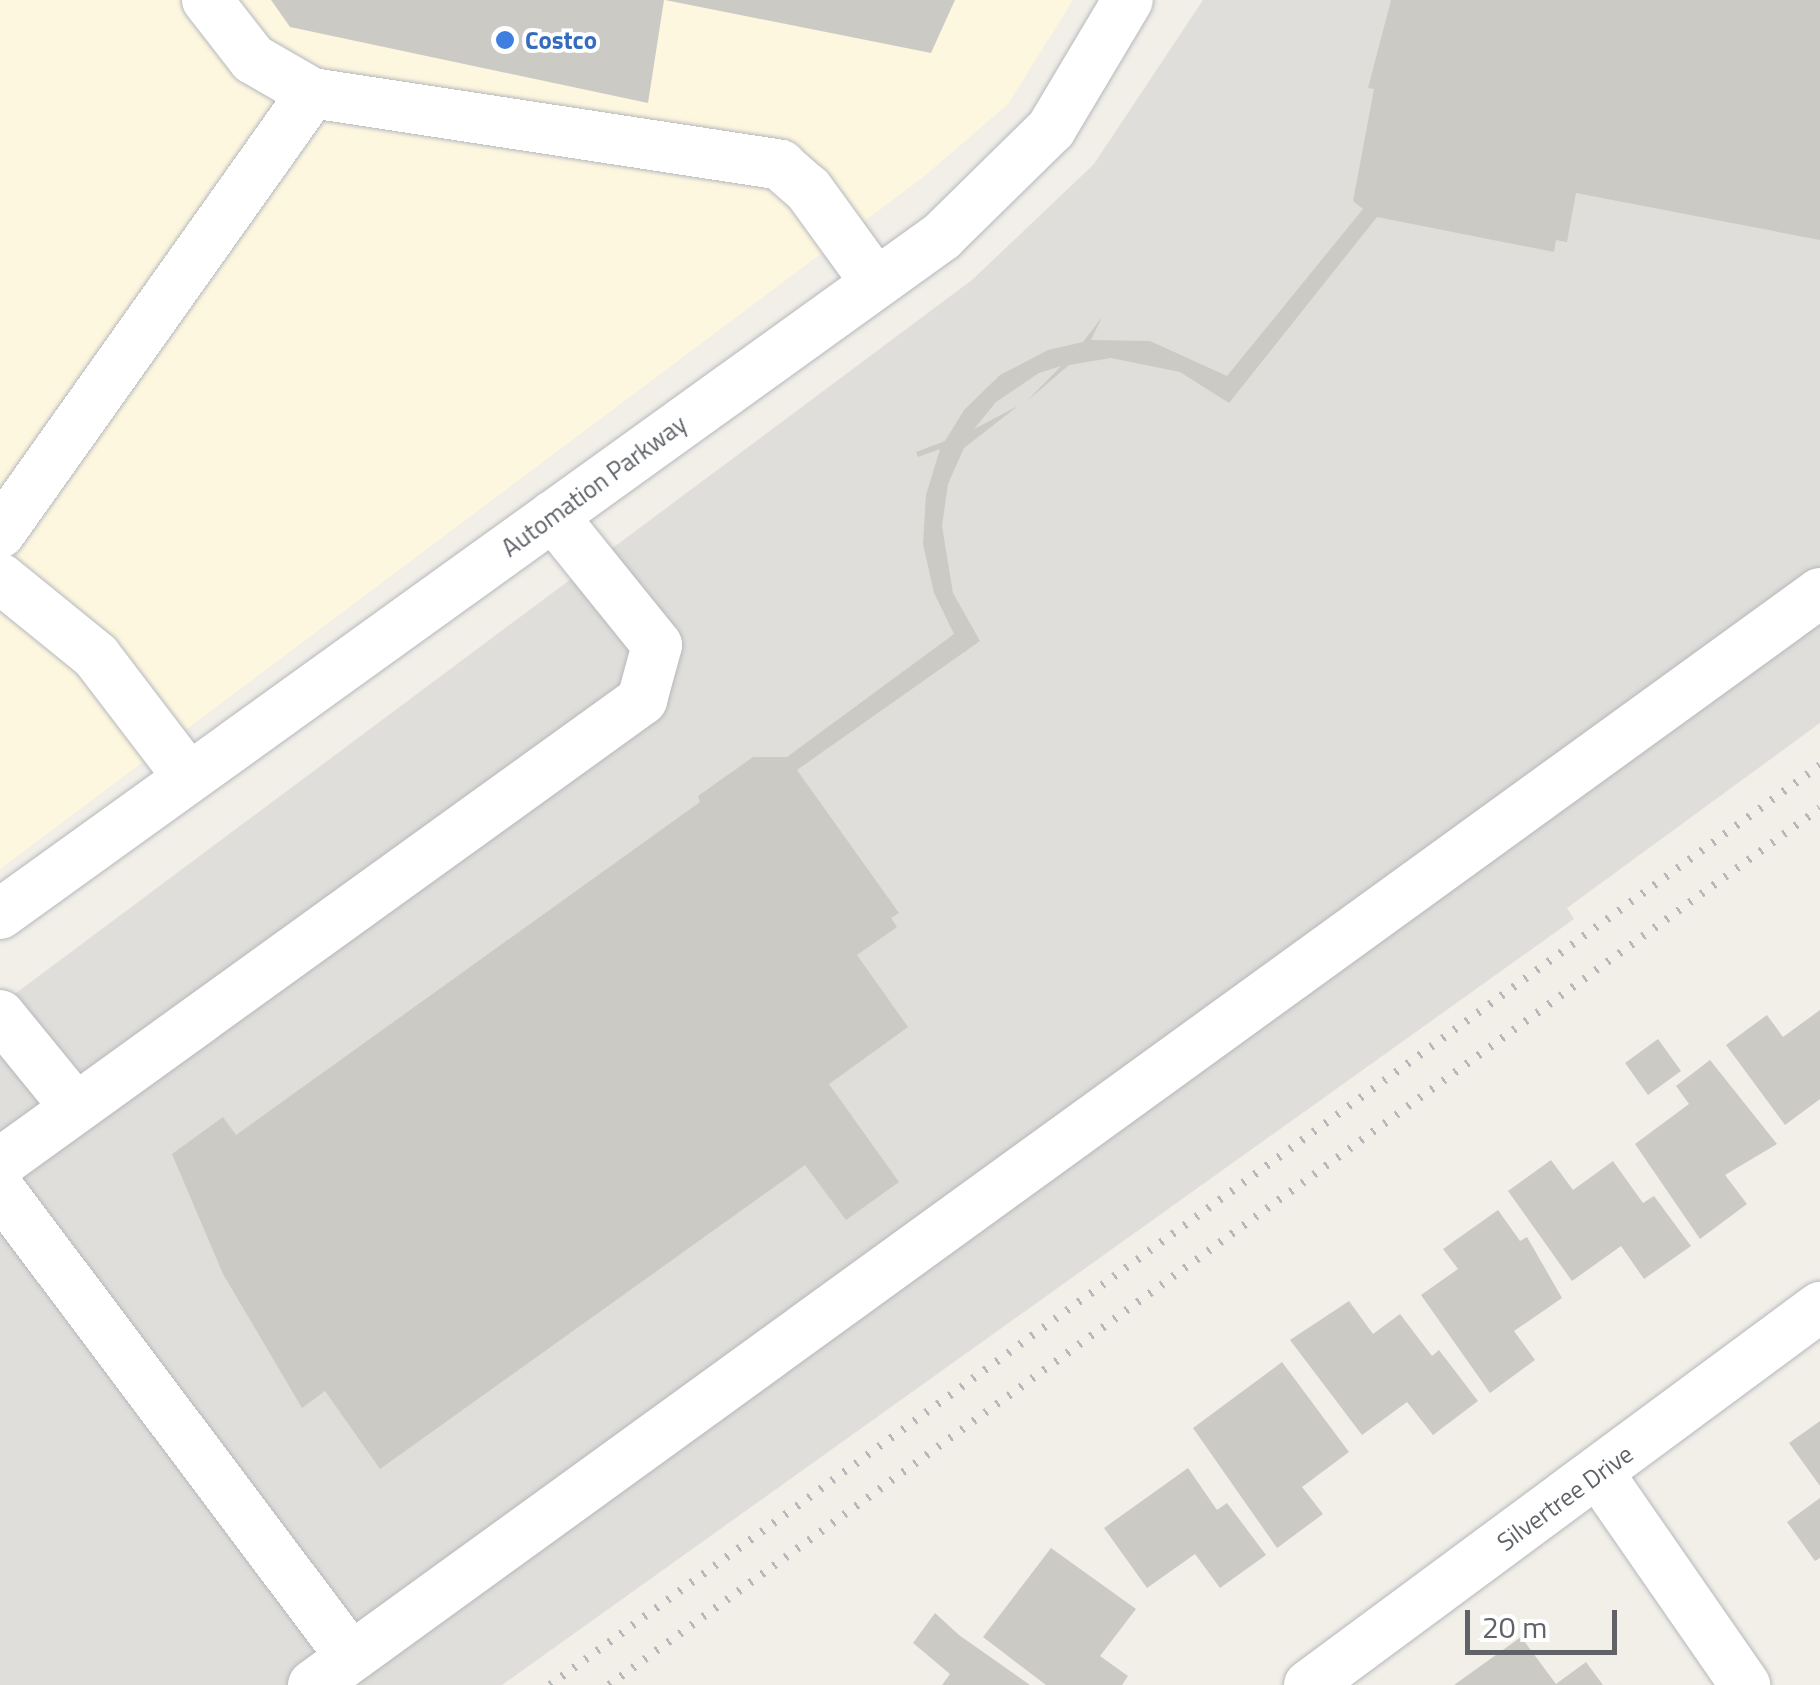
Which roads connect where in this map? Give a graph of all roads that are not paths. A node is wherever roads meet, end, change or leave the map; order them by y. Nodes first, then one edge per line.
1 (207, 0) edge
2 (1128, 0) edge
3 (312, 93) junction
4 (876, 283) junction
5 (553, 516) junction
6 (0, 533) edge
7 (0, 578) edge
8 (1820, 592) edge
9 (190, 778) junction
10 (0, 914) edge
11 (0, 1015) edge
12 (75, 1107) junction
13 (0, 1163) edge
14 (0, 1190) edge
15 (1820, 1307) edge
16 (1599, 1474) junction
17 (332, 1671) edge
18 (1308, 1685) edge
19 (1746, 1685) edge

1 - 3 street
2 - 4 street, Automation Parkway
3 - 4 street
3 - 6 street
4 - 5 street, Automation Parkway
5 - 9 street, Automation Parkway
5 - 12 street
7 - 9 street
8 - 17 street
9 - 10 street, Automation Parkway
11 - 12 street
12 - 13 street
14 - 17 street
15 - 16 street, Silvertree Drive
16 - 18 street, Silvertree Drive
16 - 19 street

